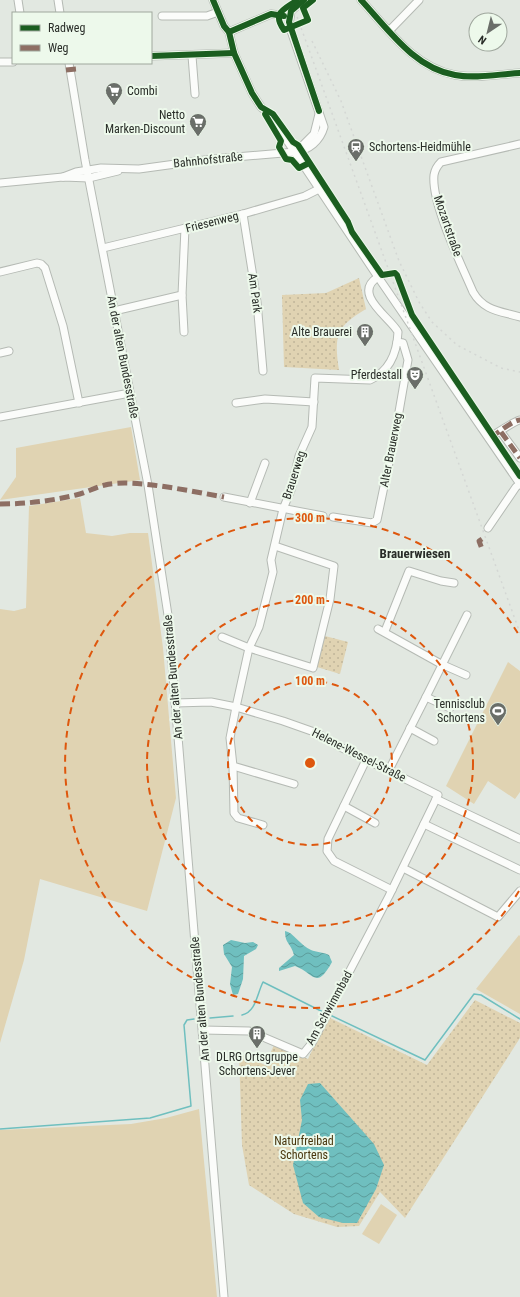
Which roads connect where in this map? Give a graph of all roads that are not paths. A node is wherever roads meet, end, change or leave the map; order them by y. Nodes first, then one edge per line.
1 (18, 0) edge
2 (58, 0) edge
3 (213, 0) edge
4 (304, 0) edge
5 (361, 0) edge
6 (419, 0) edge
7 (20, 12) edge
8 (60, 12) edge
9 (218, 12) junction
10 (162, 16) dead end
11 (289, 16) junction
12 (389, 31) junction
13 (228, 32) junction
14 (234, 53) junction
15 (152, 56) edge
16 (192, 56) junction
17 (0, 62) edge
18 (12, 62) edge
19 (69, 64) edge
20 (520, 73) edge
21 (195, 94) dead end
22 (520, 144) edge
23 (295, 152) junction
24 (88, 174) junction
25 (0, 183) edge
26 (319, 189) junction
27 (243, 214) junction
28 (185, 228) junction
29 (103, 248) junction
30 (0, 272) edge
31 (378, 277) junction
32 (182, 295) junction
33 (114, 311) junction
34 (520, 316) edge
35 (184, 332) dead end
36 (397, 342) junction
37 (9, 351) dead end
38 (0, 353) edge
39 (263, 371) dead end
40 (130, 393) junction
41 (314, 402) junction
42 (78, 403) junction
43 (236, 403) dead end
44 (0, 417) edge
45 (520, 420) edge
46 (501, 432) junction
47 (489, 438) junction
48 (520, 458) edge
49 (265, 463) dead end
50 (520, 484) edge
51 (224, 497) dead end
52 (250, 503) junction
53 (283, 509) junction
54 (323, 516) dead end
55 (334, 518) dead end
56 (488, 528) dead end
57 (275, 546) junction
58 (454, 583) dead end
59 (467, 615) dead end
60 (222, 637) dead end
61 (249, 648) junction
62 (441, 664) junction
63 (466, 675) dead end
64 (426, 697) junction
65 (175, 703) junction
66 (236, 707) junction
67 (450, 708) dead end
68 (410, 728) junction
69 (434, 741) dead end
70 (366, 760) junction
71 (233, 766) junction
72 (389, 770) junction
73 (294, 784) dead end
74 (436, 799) junction
75 (344, 806) junction
76 (375, 823) dead end
77 (424, 824) junction
78 (264, 825) dead end
79 (520, 839) edge
80 (403, 868) junction
81 (520, 870) edge
82 (392, 890) junction
83 (520, 891) edge
84 (202, 1030) junction
85 (224, 1297) edge

1 - 7 street
2 - 8 street
3 - 9 street
4 - 11 street
5 - 12 street
6 - 12 street
9 - 10 street
9 - 13 street
11 - 13 street
11 - 23 street, Bahnhofstraße
12 - 20 street
13 - 14 street
14 - 16 street
14 - 23 street
15 - 16 street
16 - 21 street
17 - 18 street
19 - 24 street, An der alten Bundesstraße
22 - 34 street, Mozartstraße
23 - 24 street, Bahnhofstraße
23 - 26 street
24 - 25 street, Bahnhofstraße
24 - 29 street, An der alten Bundesstraße
26 - 27 street, Friesenweg
26 - 31 street
27 - 28 street, Friesenweg
27 - 39 street, Am Park
28 - 29 street, Friesenweg
28 - 32 street
29 - 33 street, An der alten Bundesstraße
30 - 42 street
31 - 36 street
31 - 47 street
32 - 33 street
32 - 35 street
33 - 40 street, An der alten Bundesstraße
36 - 41 street, Brauerweg
36 - 55 street, Alter Brauerweg
37 - 38 street
40 - 42 street
40 - 65 street, An der alten Bundesstraße
41 - 43 street
41 - 53 street, Brauerweg
42 - 44 street
45 - 46 street
46 - 47 street
46 - 48 street
47 - 50 street
49 - 52 street
50 - 56 street
51 - 52 street
52 - 53 street
53 - 54 street
53 - 57 street, Brauerweg
57 - 61 street, Brauerweg
57 - 61 street
58 - 62 street
59 - 62 street
60 - 61 street
61 - 66 street, Brauerweg
62 - 63 street
62 - 64 street
64 - 67 street
64 - 68 street
65 - 66 street, Helene-Wessel-Straße
65 - 84 street, An der alten Bundesstraße
66 - 70 street, Helene-Wessel-Straße
66 - 71 street, Brauerweg
68 - 69 street
68 - 72 street
70 - 72 street, Helene-Wessel-Straße
70 - 75 street
71 - 73 street
71 - 78 street, Brauerweg
72 - 74 street, Helene-Wessel-Straße
74 - 77 street
74 - 79 street
75 - 76 street
75 - 82 street
77 - 80 street
77 - 81 street
80 - 82 street
80 - 83 street
82 - 84 street, Am Schwimmbad
84 - 85 street, An der alten Bundesstraße

